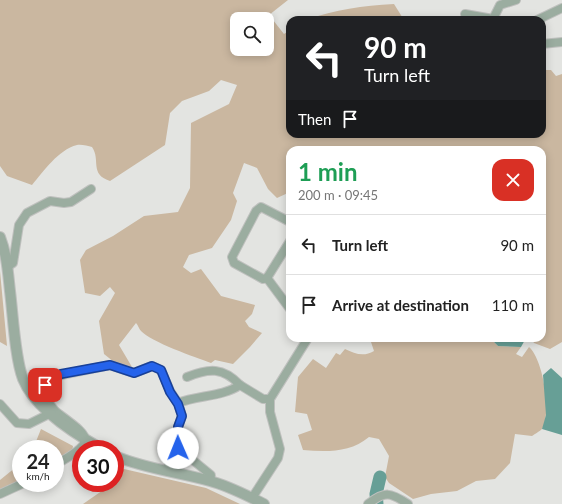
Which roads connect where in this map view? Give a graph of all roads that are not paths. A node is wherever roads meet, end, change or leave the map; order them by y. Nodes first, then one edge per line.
1 (516, 0) edge
2 (562, 8) edge
3 (464, 14) dead end
4 (474, 16) edge
5 (495, 16) edge
6 (545, 16) edge
7 (562, 42) edge
8 (546, 44) edge
9 (91, 189) dead end
10 (286, 220) edge
11 (1, 243) edge
12 (286, 247) edge
13 (7, 267) junction
14 (267, 278) junction
15 (286, 304) edge
16 (306, 342) edge
17 (187, 377) dead end
18 (240, 385) junction
19 (270, 399) junction
20 (0, 404) edge
21 (178, 404) junction
22 (51, 412) junction
23 (86, 439) joint
24 (178, 448) junction
25 (64, 460) edge
26 (124, 460) edge
27 (167, 471) junction
28 (210, 481) junction
29 (12, 488) edge
30 (0, 494) edge
31 (252, 498) junction
32 (264, 504) edge
33 (368, 504) edge
34 (408, 504) edge

1 - 5 street
2 - 6 street
3 - 4 street
7 - 8 street
9 - 13 street
10 - 14 street
11 - 13 street
12 - 14 street
13 - 22 street
14 - 15 street
16 - 19 street
17 - 18 street
18 - 19 street
18 - 21 street
19 - 31 street
20 - 22 street
21 - 22 street
21 - 24 street
22 - 23 street
23 - 25 street
24 - 27 street
24 - 28 street
26 - 27 street
27 - 28 street
28 - 31 street
29 - 30 street
31 - 32 street
33 - 34 street

